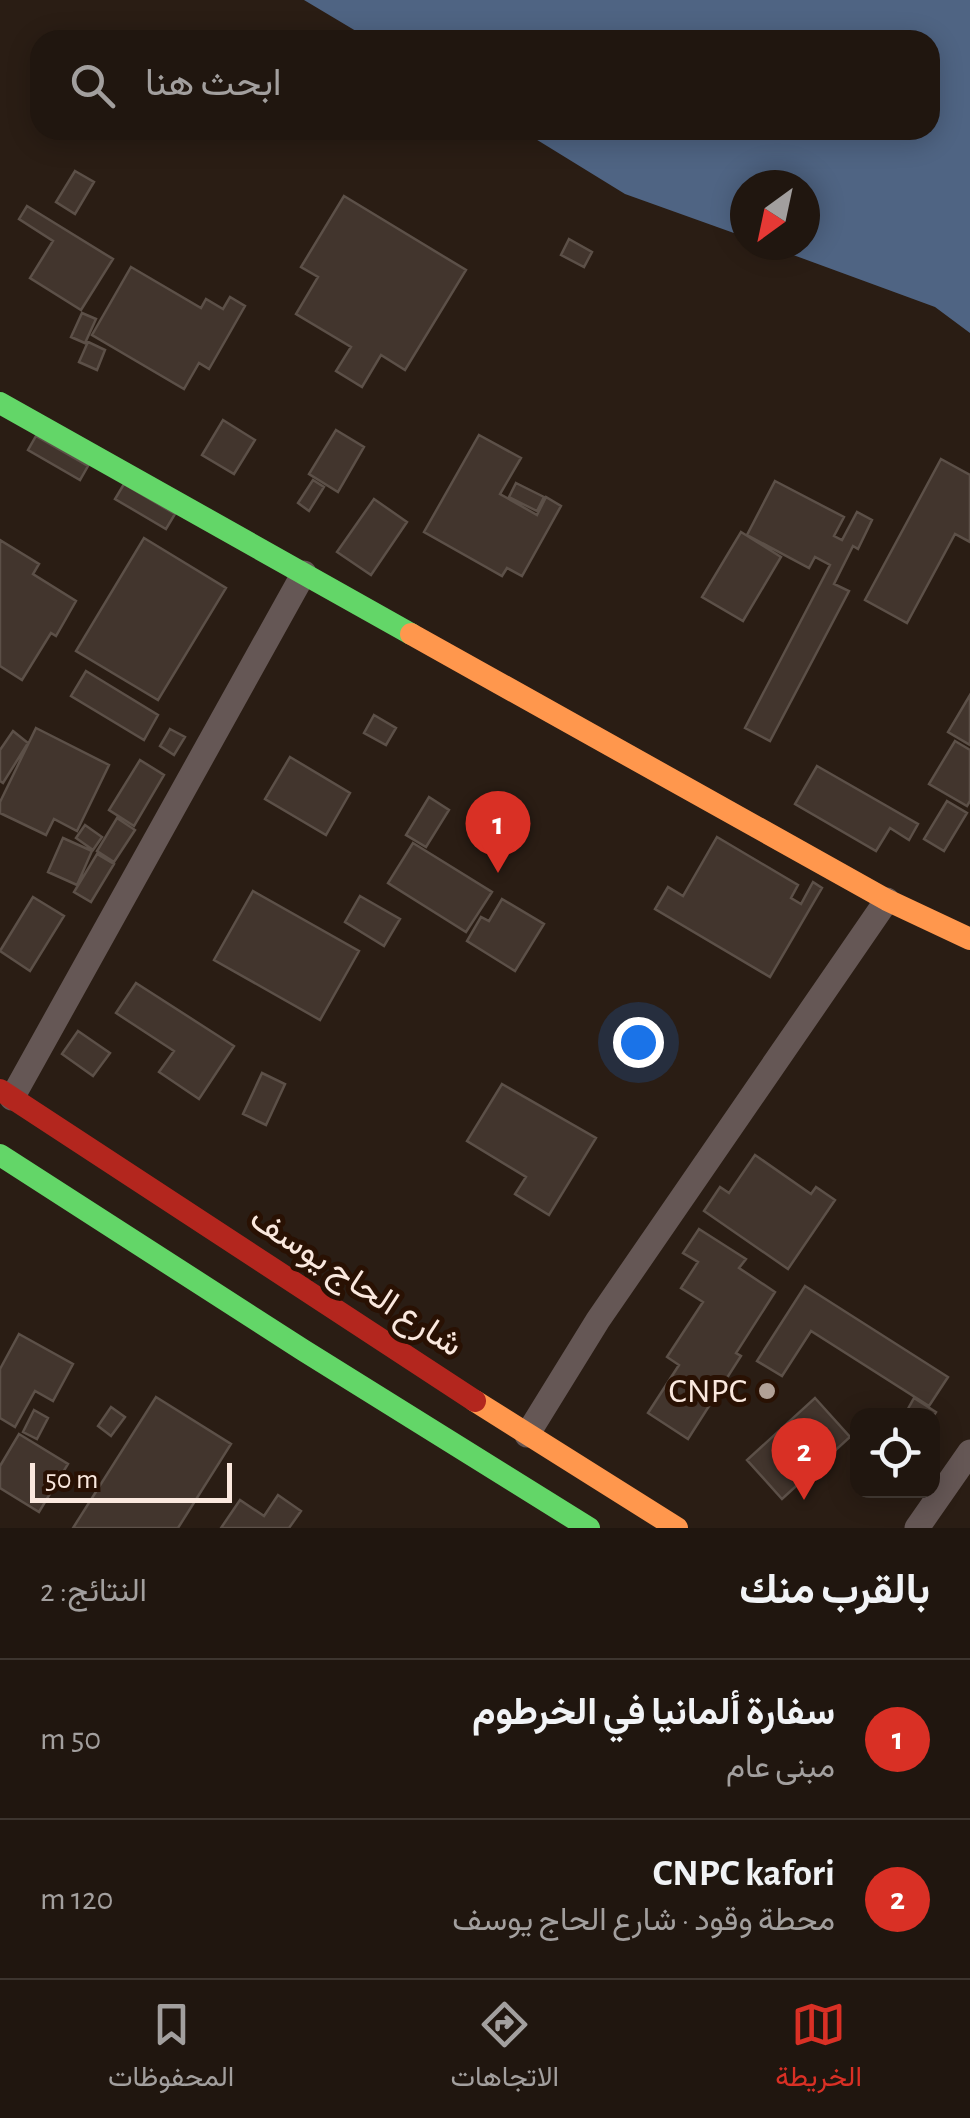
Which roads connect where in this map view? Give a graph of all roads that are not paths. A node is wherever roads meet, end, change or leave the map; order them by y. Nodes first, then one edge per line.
1 (0, 403) edge
2 (304, 573) junction
3 (887, 900) junction
4 (970, 939) edge
5 (6, 1094) edge
6 (0, 1154) edge
7 (526, 1435) junction
8 (970, 1452) edge
9 (589, 1528) edge
10 (678, 1528) edge
11 (917, 1528) edge

1 - 2 main road
2 - 3 main road
2 - 5 street
3 - 4 main road
3 - 7 street
5 - 7 main road, شارع الحاج يوسف
6 - 9 main road
7 - 10 main road, شارع الحاج يوسف
8 - 11 street

